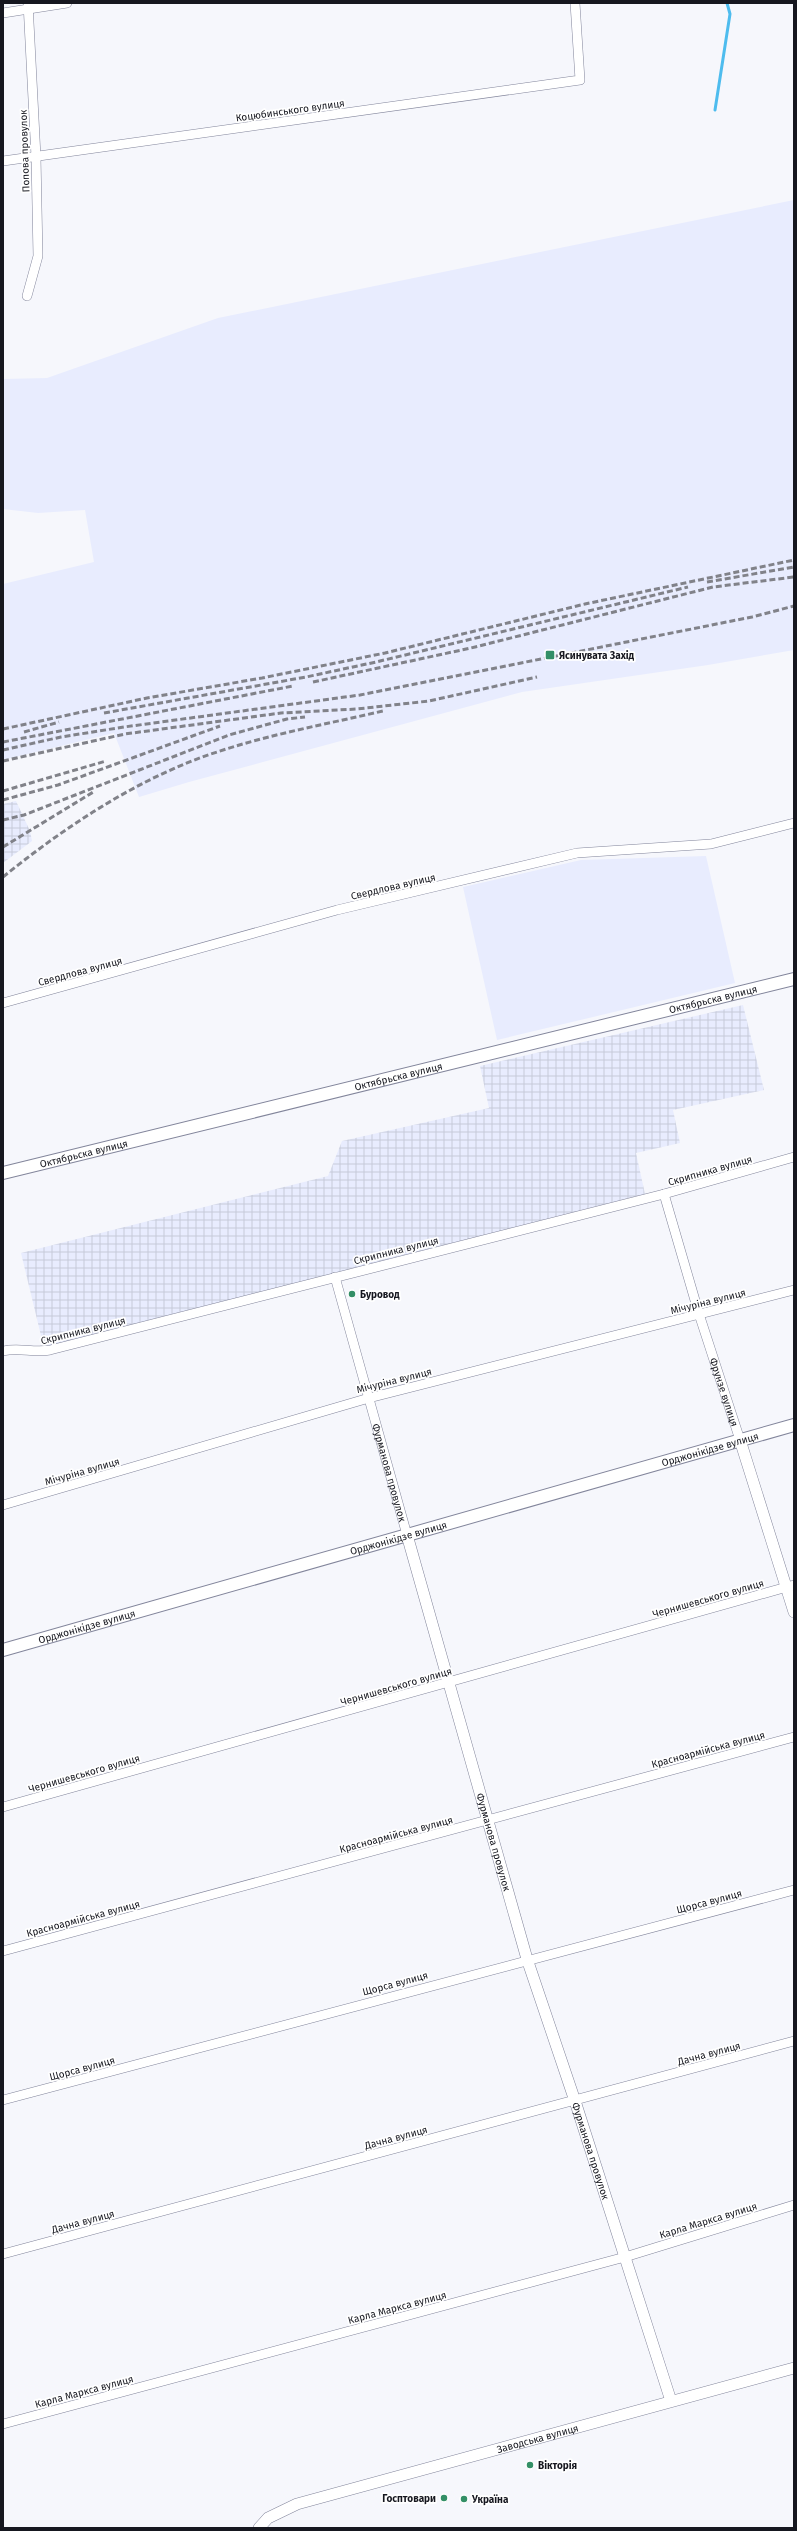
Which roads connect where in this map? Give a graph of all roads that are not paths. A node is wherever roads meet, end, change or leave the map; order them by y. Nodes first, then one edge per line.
1 (67, 3) edge
2 (575, 3) edge
3 (29, 6) edge
4 (3, 13) edge
5 (36, 157) junction
6 (3, 161) edge
7 (27, 296) dead end
8 (794, 823) edge
9 (794, 978) edge
10 (3, 1003) edge
11 (794, 1157) edge
12 (3, 1173) edge
13 (664, 1194) junction
14 (335, 1277) junction
15 (794, 1290) edge
16 (699, 1314) junction
17 (3, 1351) edge
18 (369, 1398) junction
19 (794, 1425) edge
20 (740, 1440) junction
21 (3, 1506) edge
22 (407, 1535) junction
23 (790, 1586) edge
24 (794, 1612) edge
25 (3, 1650) edge
26 (448, 1683) junction
27 (794, 1737) edge
28 (3, 1807) edge
29 (486, 1821) junction
30 (794, 1890) edge
31 (3, 1951) edge
32 (527, 1959) junction
33 (794, 2041) edge
34 (3, 2100) edge
35 (575, 2101) junction
36 (794, 2205) edge
37 (3, 2254) edge
38 (625, 2257) junction
39 (794, 2368) edge
40 (671, 2401) junction
41 (3, 2424) edge
42 (259, 2528) edge

1 - 3 street
2 - 5 street, Коцюбинського вулиця
3 - 4 street
3 - 5 street, Попова провулок
5 - 6 street, Коцюбинського вулиця
5 - 7 street, Попова провулок
8 - 10 street, Свердлова вулиця
9 - 12 main road, Октябрьска вулиця
11 - 13 street, Скрипника вулиця
13 - 14 street, Скрипника вулиця
13 - 16 street, Фрунзе вулиця
14 - 17 street, Скрипника вулиця
14 - 18 street, Фурманова провулок
15 - 16 street, Мічуріна вулиця
16 - 18 street, Мічуріна вулиця
16 - 20 street, Фрунзе вулиця
18 - 21 street, Мічуріна вулиця
18 - 22 street, Фурманова провулок
19 - 20 main road, Орджонікідзе вулиця
20 - 22 main road, Орджонікідзе вулиця
20 - 23 street, Фрунзе вулиця
22 - 25 main road, Орджонікідзе вулиця
22 - 26 street, Фурманова провулок
23 - 24 street, Фрунзе вулиця
23 - 26 street, Чернишевського вулиця
26 - 28 street, Чернишевського вулиця
26 - 29 street, Фурманова провулок
27 - 29 street, Красноармійська вулиця
29 - 31 street, Красноармійська вулиця
29 - 32 street, Фурманова провулок
30 - 32 street, Щорса вулиця
32 - 34 street, Щорса вулиця
32 - 35 street, Фурманова провулок
33 - 35 street, Дачна вулиця
35 - 37 street, Дачна вулиця
35 - 38 street, Фурманова провулок
36 - 38 street, Карла Маркса вулиця
38 - 40 street, Фурманова провулок
38 - 41 street, Карла Маркса вулиця
39 - 40 street, Заводська вулиця
40 - 42 street, Заводська вулиця

